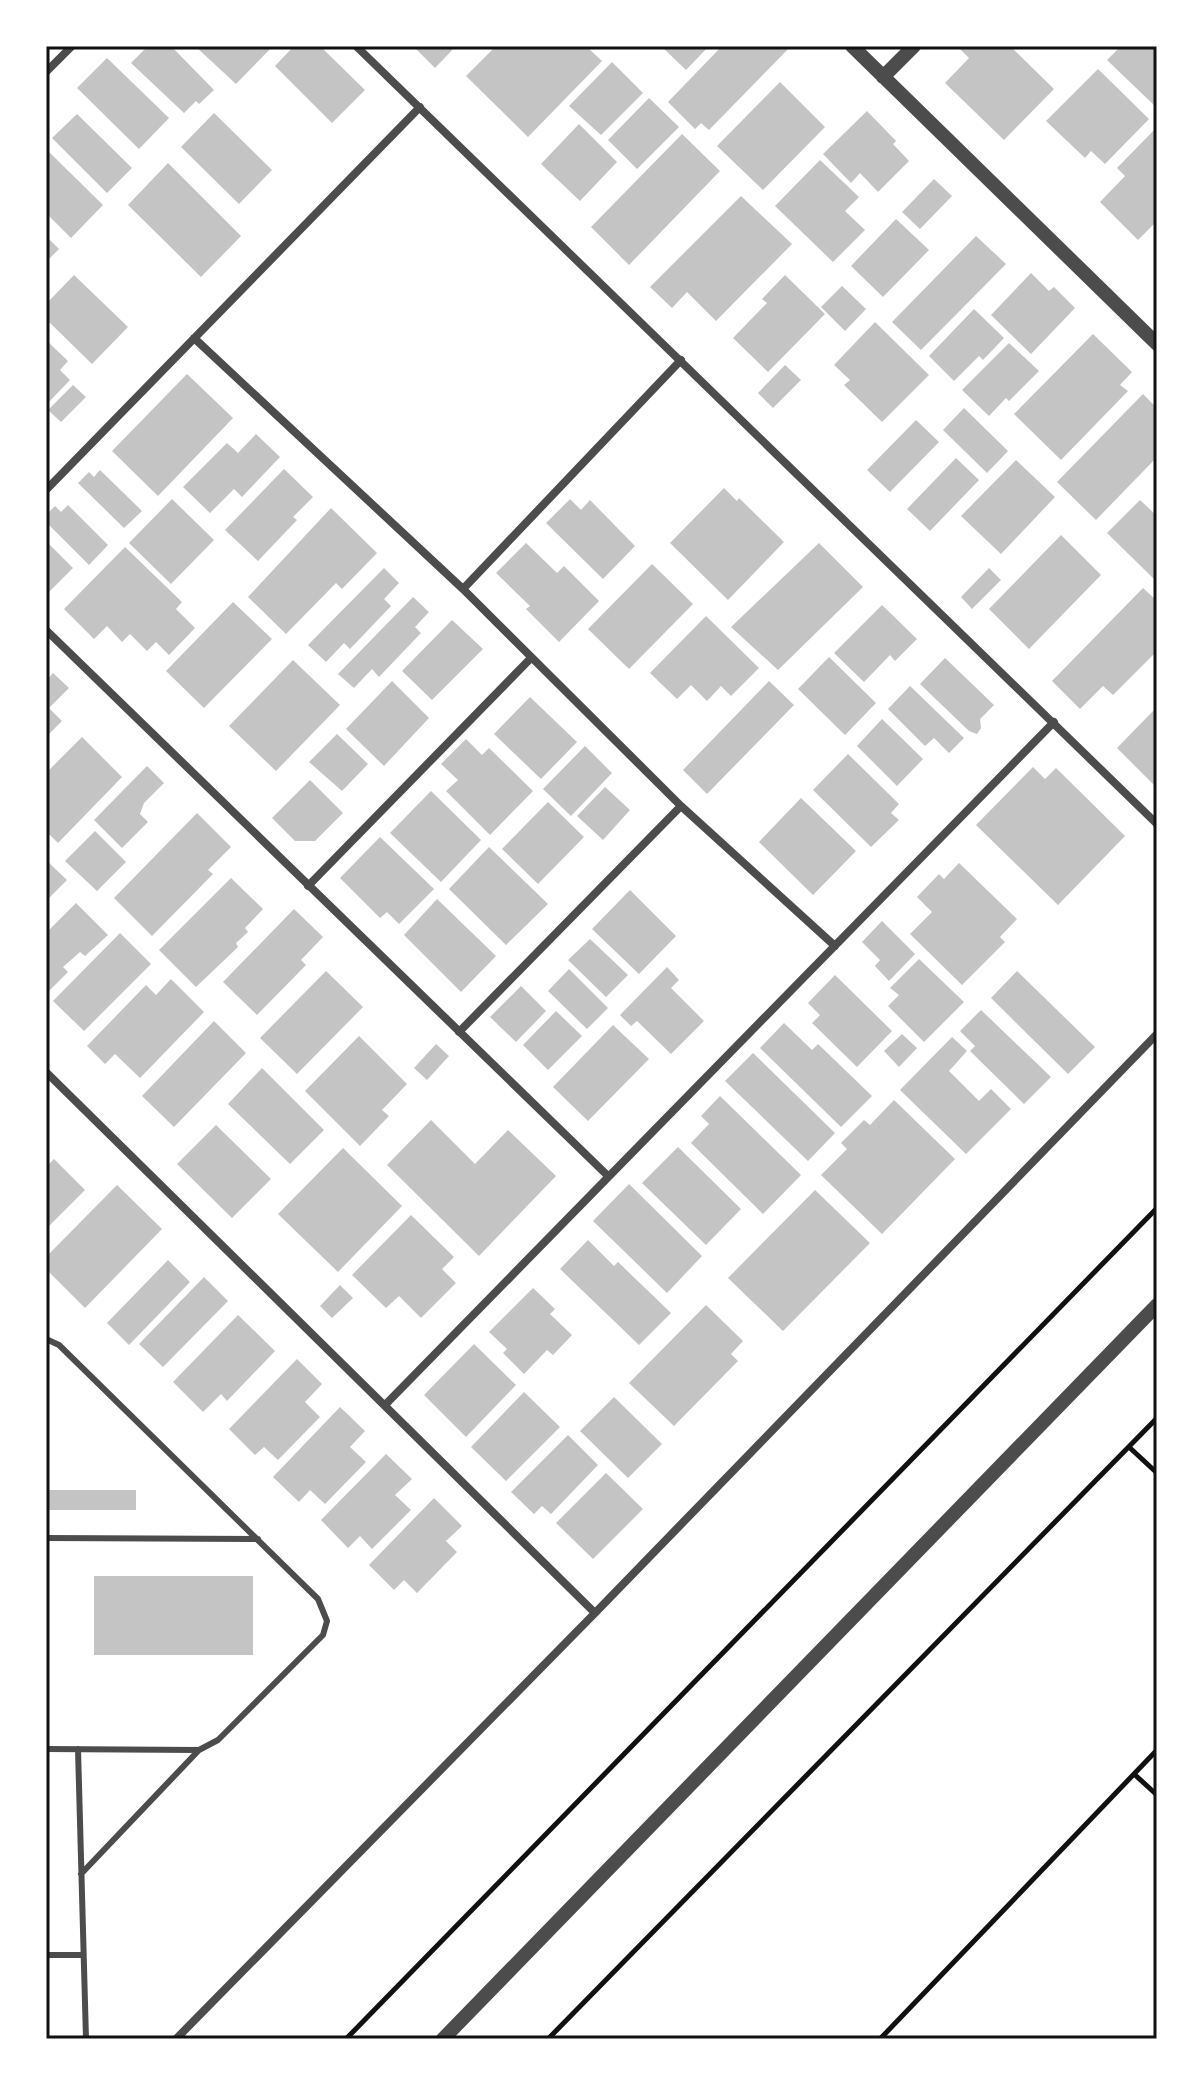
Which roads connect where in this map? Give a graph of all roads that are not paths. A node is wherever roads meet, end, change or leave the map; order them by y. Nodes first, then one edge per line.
1 (72, 46) edge
2 (356, 46) edge
3 (852, 46) edge
4 (914, 46) edge
5 (46, 72) edge
6 (883, 77) junction
7 (420, 107) junction
8 (194, 338) junction
9 (1157, 344) edge
10 (681, 360) junction
11 (46, 490) edge
12 (463, 589) junction
13 (46, 630) edge
14 (531, 658) junction
15 (1054, 722) junction
16 (681, 806) junction
17 (1157, 824) edge
18 (308, 886) junction
19 (835, 946) junction
20 (459, 1032) junction
21 (1157, 1034) edge
22 (46, 1072) edge
23 (608, 1176) junction
24 (1157, 1305) edge
25 (46, 1339) edge
26 (385, 1405) junction
27 (46, 1538) edge
28 (258, 1539) junction
29 (595, 1613) junction
30 (46, 1749) edge
31 (78, 1749) junction
32 (199, 1750) junction
33 (81, 1874) junction
34 (46, 1955) edge
35 (83, 1955) junction
36 (86, 2039) edge
37 (176, 2039) edge
38 (443, 2039) edge

1 - 5 street
2 - 7 street
3 - 6 street
4 - 6 street
6 - 9 street
7 - 8 street
7 - 10 street
8 - 11 street
8 - 12 street
10 - 12 street
10 - 15 street
12 - 14 street
13 - 18 street
14 - 16 street
14 - 18 street
15 - 17 street
15 - 19 street
16 - 19 street
16 - 20 street
18 - 20 street
19 - 23 street
20 - 23 street
21 - 29 street
22 - 26 street
23 - 26 street
24 - 38 street
25 - 28 lane
26 - 29 street
27 - 28 lane
28 - 32 lane
29 - 37 street
30 - 31 lane
31 - 32 lane
31 - 33 lane
32 - 33 lane
33 - 35 lane
34 - 35 lane
35 - 36 lane

